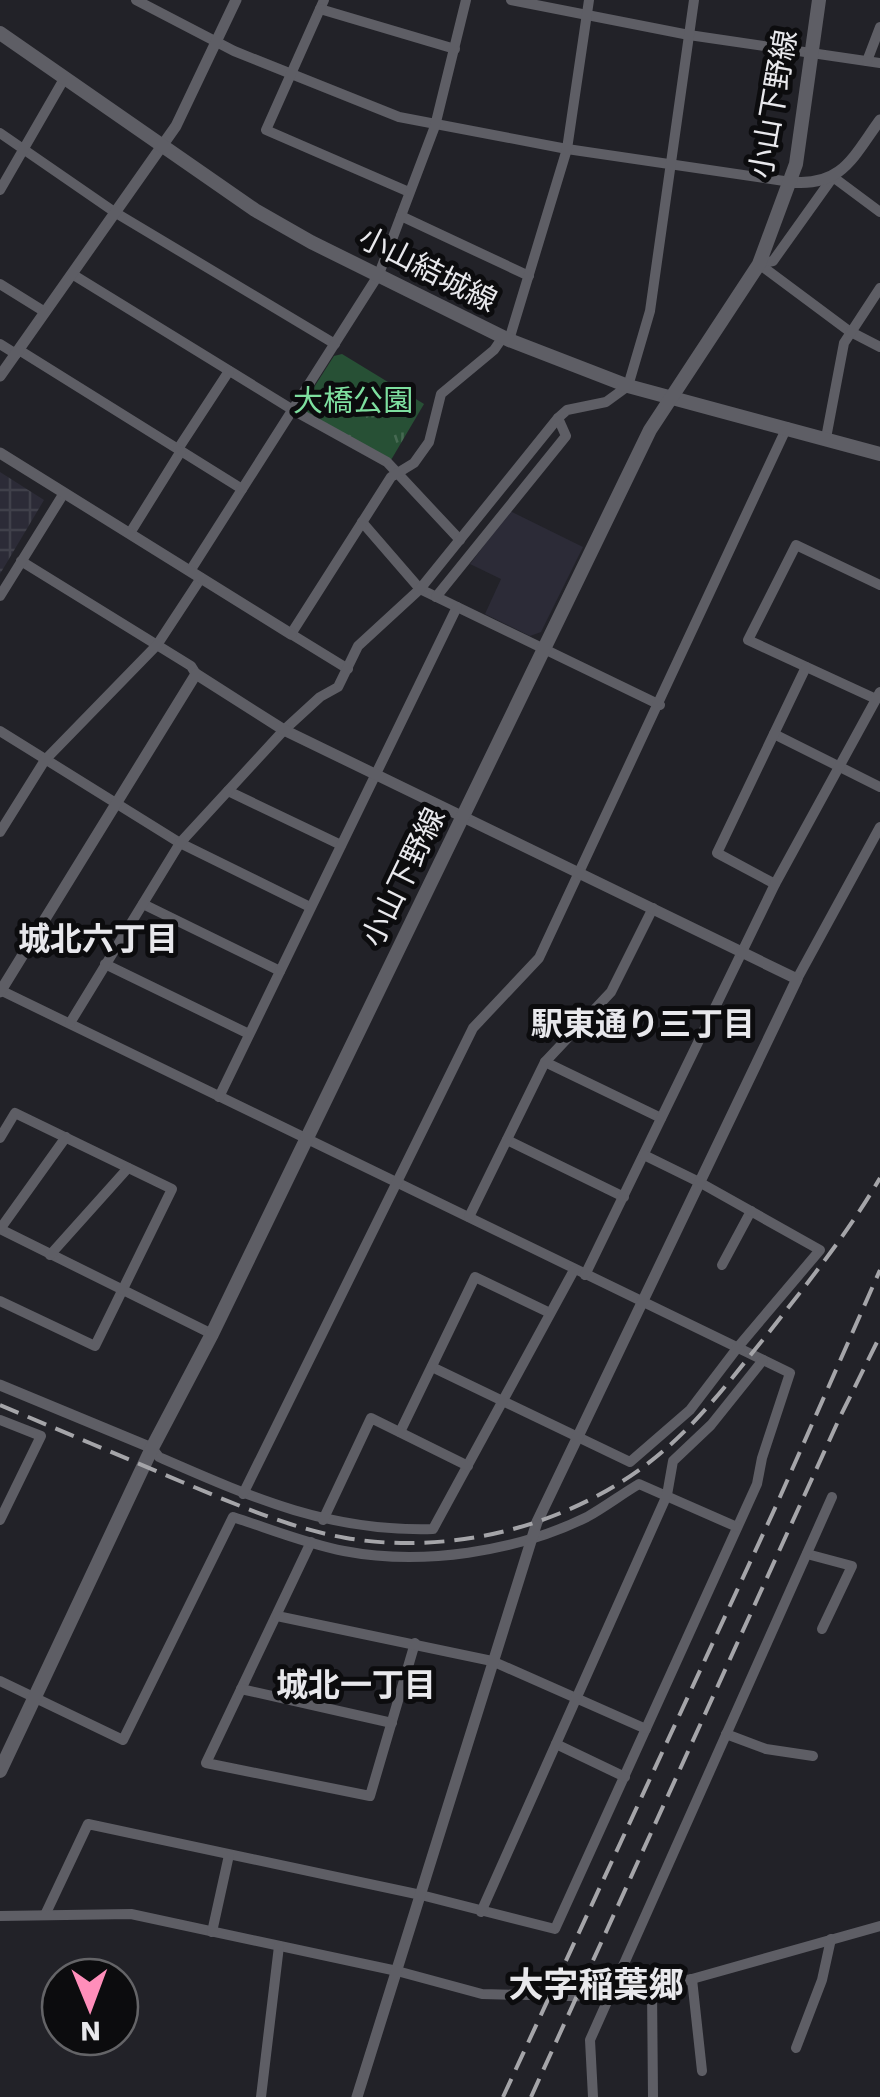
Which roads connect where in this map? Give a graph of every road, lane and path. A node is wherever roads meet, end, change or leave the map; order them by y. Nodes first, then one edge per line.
1 (136, 0) edge
2 (236, 0) edge
3 (466, 0) edge
4 (512, 0) edge
5 (589, 0) edge
6 (694, 0) edge
7 (819, 0) edge
8 (322, 4) edge
9 (587, 17) junction
10 (880, 27) edge
11 (0, 33) edge
12 (689, 35) junction
13 (217, 40) junction
14 (455, 49) junction
15 (812, 53) junction
16 (867, 61) junction
17 (880, 63) edge
18 (290, 74) junction
19 (64, 80) junction
20 (880, 120) edge
21 (435, 126) junction
22 (0, 133) edge
23 (161, 148) junction
24 (24, 150) junction
25 (567, 150) junction
26 (670, 166) junction
27 (834, 176) junction
28 (791, 182) junction
29 (0, 190) edge
30 (409, 192) junction
31 (880, 212) edge
32 (116, 213) junction
33 (400, 216) junction
34 (758, 264) junction
35 (72, 274) junction
36 (379, 274) junction
37 (529, 276) junction
38 (0, 284) edge
39 (880, 288) edge
40 (45, 312) junction
41 (849, 331) junction
42 (506, 339) junction
43 (0, 344) edge
44 (335, 344) junction
45 (880, 348) edge
46 (17, 352) junction
47 (229, 371) junction
48 (0, 376) edge
49 (628, 386) junction
50 (670, 397) junction
51 (293, 410) junction
52 (558, 418) junction
53 (787, 427) junction
54 (826, 438) junction
55 (180, 450) junction
56 (0, 453) edge
57 (880, 454) edge
58 (399, 473) junction
59 (242, 488) junction
60 (64, 493) junction
61 (362, 522) junction
62 (130, 532) junction
63 (462, 537) junction
64 (477, 547) junction
65 (22, 561) junction
66 (196, 575) junction
67 (880, 585) edge
68 (420, 589) junction
69 (0, 596) edge
70 (436, 597) junction
71 (457, 607) junction
72 (290, 634) junction
73 (157, 645) junction
74 (544, 649) junction
75 (806, 667) junction
76 (348, 669) junction
77 (196, 674) junction
78 (878, 695) edge
79 (660, 706) junction
80 (284, 730) junction
81 (0, 732) edge
82 (774, 734) junction
83 (45, 760) junction
84 (840, 765) junction
85 (375, 774) junction
86 (880, 787) edge
87 (228, 791) junction
88 (116, 804) junction
89 (462, 816) junction
90 (2, 824) edge
91 (880, 827) edge
92 (180, 843) junction
93 (340, 845) junction
94 (578, 872) junction
95 (775, 884) junction
96 (143, 904) junction
97 (310, 907) junction
98 (653, 908) junction
99 (743, 952) junction
100 (105, 964) junction
101 (280, 971) junction
102 (798, 979) junction
103 (0, 990) edge
104 (70, 1023) junction
105 (249, 1034) junction
106 (545, 1062) junction
107 (219, 1097) junction
108 (661, 1118) junction
109 (0, 1138) edge
110 (66, 1138) junction
111 (306, 1138) junction
112 (507, 1140) junction
113 (644, 1155) junction
114 (128, 1168) junction
115 (395, 1181) junction
116 (700, 1182) junction
117 (624, 1197) junction
118 (751, 1211) junction
119 (469, 1217) junction
120 (50, 1254) junction
121 (722, 1265) dead end
122 (579, 1272) junction
123 (122, 1290) junction
124 (642, 1301) junction
125 (0, 1302) edge
126 (550, 1312) junction
127 (212, 1334) junction
128 (738, 1347) junction
129 (763, 1360) junction
130 (432, 1366) junction
131 (0, 1385) edge
132 (504, 1400) junction
133 (0, 1420) edge
134 (400, 1432) junction
135 (576, 1436) junction
136 (152, 1448) junction
137 (468, 1466) junction
138 (243, 1494) junction
139 (668, 1495) junction
140 (832, 1497) dead end
141 (0, 1520) edge
142 (322, 1520) junction
143 (737, 1527) junction
144 (532, 1538) junction
145 (311, 1542) junction
146 (806, 1554) junction
147 (276, 1616) junction
148 (822, 1630) dead end
149 (415, 1644) junction
150 (492, 1660) junction
151 (0, 1681) edge
152 (242, 1689) junction
153 (34, 1698) junction
154 (576, 1698) junction
155 (392, 1723) junction
156 (646, 1729) junction
157 (726, 1734) junction
158 (556, 1744) junction
159 (813, 1756) dead end
160 (0, 1772) edge
161 (625, 1777) junction
162 (229, 1855) junction
163 (421, 1895) junction
164 (481, 1912) junction
165 (45, 1915) junction
166 (0, 1916) edge
167 (880, 1926) edge
168 (212, 1932) junction
169 (831, 1940) junction
170 (278, 1946) junction
171 (396, 1971) junction
172 (692, 1979) junction
173 (652, 1988) junction
174 (610, 1997) junction
175 (796, 2048) dead end
176 (702, 2071) dead end
177 (261, 2097) edge
178 (358, 2097) edge
179 (593, 2097) edge
180 (653, 2097) edge

1 - 13 street
2 - 13 street
3 - 14 street
4 - 9 street
5 - 9 street
6 - 12 street
7 - 15 main road, 小山下野線
8 - 14 street
8 - 18 street
9 - 12 street
9 - 25 street
10 - 16 street
11 - 19 main road, 小山結城線
12 - 15 street
12 - 26 street
13 - 18 street
13 - 23 street
14 - 21 street
15 - 16 street
15 - 28 main road, 小山下野線
16 - 17 street
18 - 21 street
18 - 30 street
19 - 23 main road, 小山結城線
19 - 24 street
20 - 27 street
21 - 25 street
21 - 30 street
22 - 24 street
23 - 32 street
23 - 36 main road, 小山結城線
24 - 29 street
24 - 32 street
25 - 26 street
25 - 37 street
26 - 28 street
26 - 49 street
27 - 28 street
27 - 31 street
27 - 34 street
28 - 34 main road, 小山下野線
30 - 33 street
32 - 35 street
32 - 44 street
33 - 36 street
33 - 37 street
34 - 41 street
34 - 50 main road, 小山下野線
35 - 40 street
35 - 47 street
36 - 42 main road, 小山結城線
36 - 44 street
37 - 42 street
38 - 40 street
39 - 41 street
40 - 46 street
41 - 45 street
41 - 54 street
42 - 49 main road, 小山結城線
42 - 58 street
43 - 46 street
44 - 51 street
46 - 48 street
46 - 55 street
47 - 51 street
47 - 55 street
49 - 50 main road, 小山結城線
49 - 52 street
50 - 53 main road, 小山結城線
50 - 74 main road, 小山下野線
51 - 58 street
51 - 59 street
52 - 63 street
52 - 64 street
53 - 54 main road, 小山結城線
53 - 79 street
54 - 57 main road, 小山結城線
55 - 59 street
55 - 62 street
56 - 60 street
58 - 61 street
58 - 63 street
59 - 66 street
60 - 62 street
60 - 65 street
61 - 68 street
61 - 72 street
62 - 66 street
63 - 64 street
63 - 68 street
64 - 70 street
65 - 69 street
65 - 73 street
66 - 72 street
66 - 73 street
67 - 75 street
68 - 70 street
68 - 76 street
70 - 71 street
71 - 74 street
71 - 85 street
72 - 76 street
73 - 77 street
73 - 83 street
74 - 79 street
74 - 89 main road, 小山下野線
75 - 78 street
75 - 82 street
76 - 80 street
77 - 80 street
77 - 88 street
78 - 84 street
79 - 94 street
80 - 85 street
80 - 87 street
81 - 83 street
82 - 84 street
82 - 95 street
83 - 88 street
83 - 90 street
84 - 86 street
84 - 95 street
85 - 89 street
85 - 93 street
87 - 92 street
87 - 93 street
88 - 92 street
88 - 103 street
89 - 94 street
89 - 111 main road, 小山下野線
91 - 102 street
92 - 96 street
92 - 97 street
93 - 97 street
94 - 98 street
94 - 115 street
95 - 99 street
96 - 100 street
96 - 101 street
97 - 101 street
98 - 99 street
98 - 106 street
99 - 102 street
99 - 108 street
100 - 104 street
100 - 105 street
101 - 105 street
102 - 116 street
103 - 104 street
104 - 107 street
105 - 107 street
106 - 108 street
106 - 112 street
107 - 111 street
108 - 113 street
109 - 110 street
110 - 114 street
110 - 120 street
111 - 115 street
111 - 127 main road, 小山下野線
112 - 117 street
112 - 119 street
113 - 116 street
113 - 117 street
114 - 120 street
114 - 123 street
115 - 119 street
115 - 138 street
116 - 118 street
116 - 124 street
117 - 122 street
118 - 121 street
118 - 128 street
119 - 122 street
120 - 123 street
122 - 124 street
122 - 126 street
123 - 125 street
123 - 127 street
124 - 128 street
124 - 135 street
126 - 130 street
126 - 132 street
127 - 136 main road, 小山下野線
128 - 129 street
128 - 135 street
129 - 139 street
129 - 143 street
130 - 132 street
130 - 134 street
131 - 136 street
132 - 135 street
132 - 137 street
133 - 141 street
134 - 137 street
134 - 142 street
135 - 144 street
136 - 138 street
136 - 153 main road, 小山下野線
137 - 142 street
138 - 142 street
139 - 143 street
139 - 144 street
139 - 154 street
140 - 146 street
143 - 156 street
144 - 145 street
144 - 150 street
145 - 147 street
145 - 153 street
146 - 148 street
146 - 157 street
147 - 149 street
147 - 152 street
149 - 150 street
149 - 155 street
150 - 154 street
150 - 163 street
151 - 153 street
152 - 155 street
152 - 155 street
153 - 160 main road, 小山下野線
154 - 156 street
154 - 158 street
156 - 161 street
157 - 159 street
157 - 174 street
158 - 161 street
158 - 164 street
161 - 164 street
162 - 163 street
162 - 165 street
162 - 168 street
163 - 164 street
163 - 171 street
165 - 166 street
165 - 168 street
167 - 169 street
168 - 170 street
169 - 172 street
169 - 175 street
170 - 171 street
170 - 177 street
171 - 174 street
171 - 178 street
172 - 173 street
172 - 176 street
173 - 174 street
173 - 180 street
174 - 179 street

